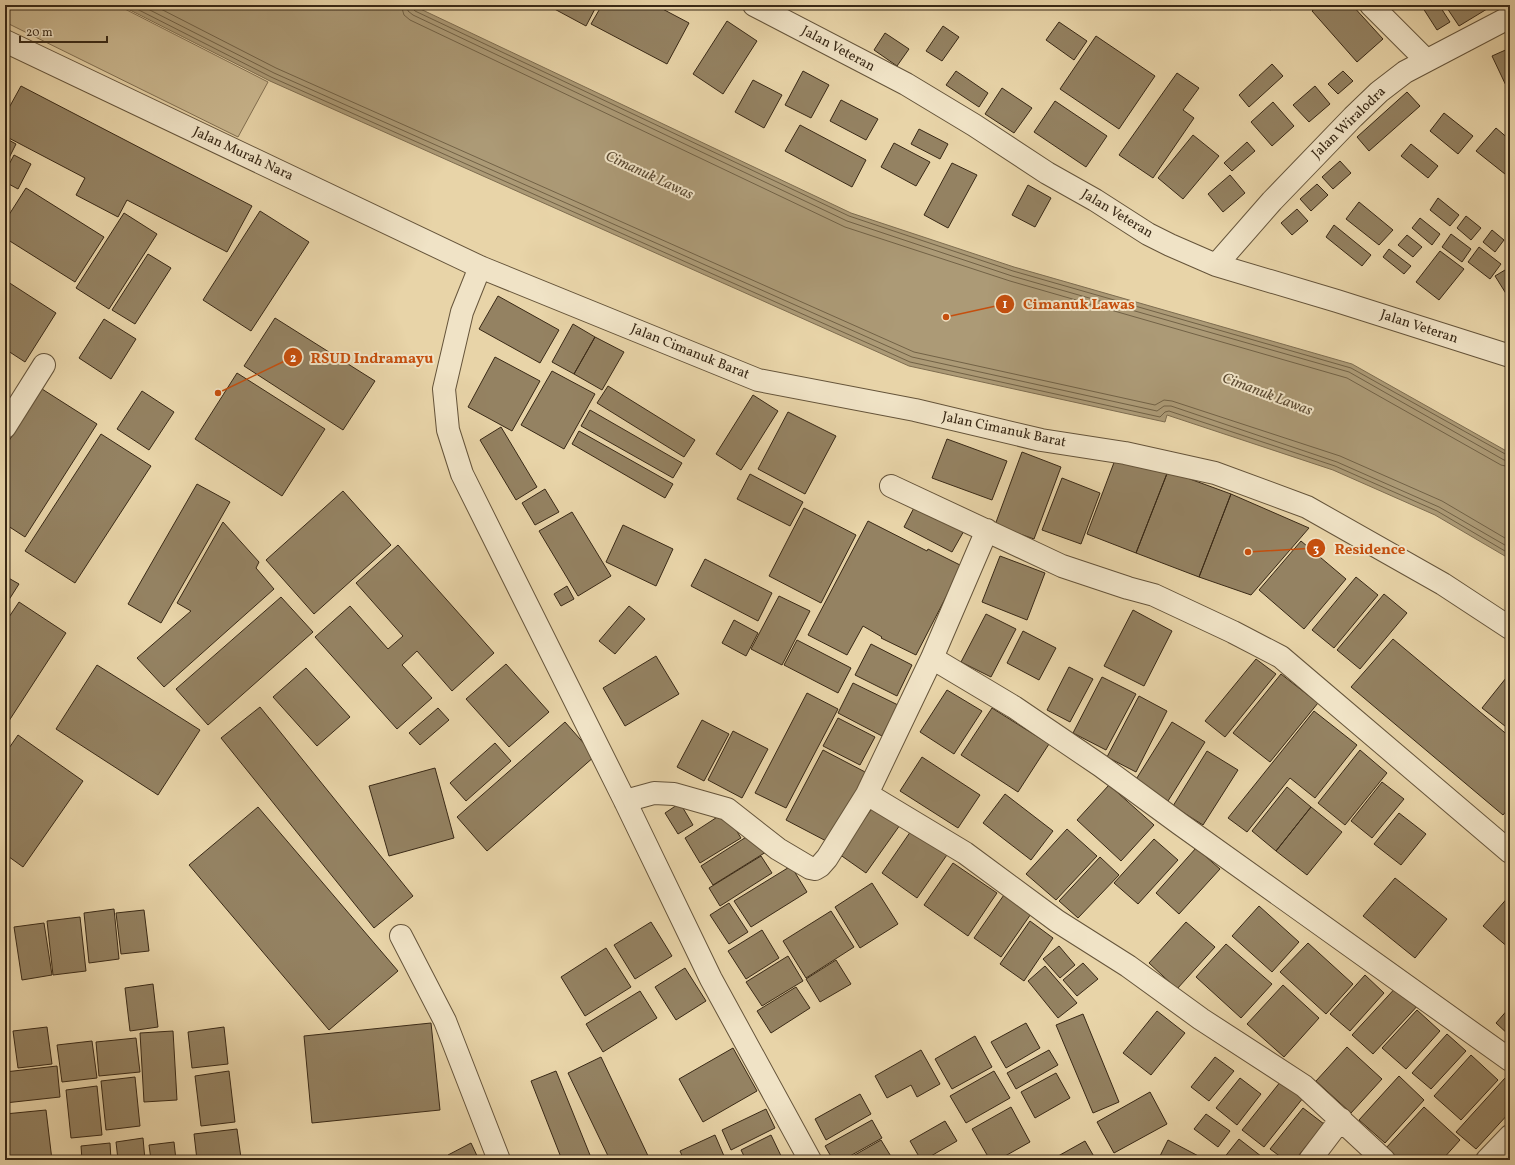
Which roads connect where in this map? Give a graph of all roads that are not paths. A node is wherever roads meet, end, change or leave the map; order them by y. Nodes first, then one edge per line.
1 (754, 5) edge
2 (1371, 5) edge
3 (1510, 17) edge
4 (5, 41) edge
5 (1426, 60) junction
6 (1216, 265) junction
7 (480, 266) junction
8 (1510, 356) edge
9 (44, 365) dead end
10 (5, 428) edge
11 (891, 486) dead end
12 (987, 530) junction
13 (1510, 628) edge
14 (932, 658) junction
15 (867, 794) junction
16 (625, 801) junction
17 (1510, 852) edge
18 (401, 936) dead end
19 (1510, 1060) edge
20 (1341, 1119) junction
21 (1510, 1136) edge
22 (499, 1160) edge
23 (810, 1160) edge
24 (1310, 1160) edge
25 (1384, 1160) edge
26 (1487, 1160) edge

1 - 6 street, Jalan Veteran
2 - 5 street
3 - 5 street, Jalan Wiralodra
4 - 7 street, Jalan Murah Nara
5 - 6 street, Jalan Wiralodra
6 - 8 street, Jalan Veteran
7 - 13 street, Jalan Cimanuk Barat
7 - 16 street
9 - 10 street
11 - 12 street
12 - 14 street
12 - 17 street
14 - 15 street
14 - 19 street
15 - 16 street
15 - 20 street
16 - 23 street
18 - 22 street
20 - 24 street
20 - 25 street
21 - 26 street

